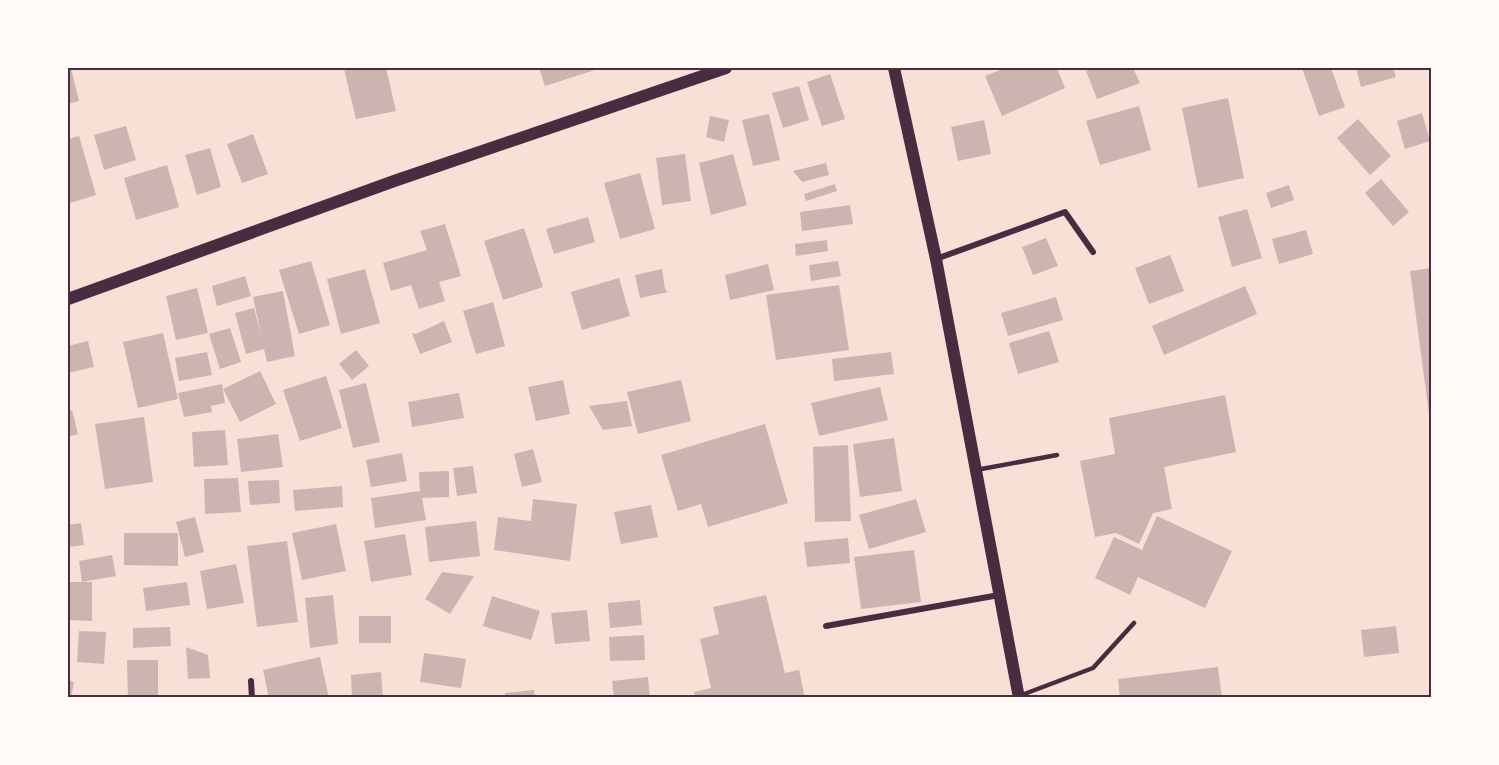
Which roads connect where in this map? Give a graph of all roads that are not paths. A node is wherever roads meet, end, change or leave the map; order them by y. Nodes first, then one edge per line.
1 (726, 68) edge
2 (894, 68) edge
3 (1093, 252) dead end
4 (936, 260) junction
5 (68, 299) edge
6 (1057, 455) dead end
7 (976, 470) junction
8 (1000, 595) junction
9 (1134, 623) dead end
10 (826, 626) dead end
11 (251, 681) dead end
12 (1019, 697) edge
13 (252, 698) edge

1 - 5 main road
2 - 4 main road
3 - 4 street
4 - 7 main road
6 - 7 lane
7 - 8 main road
8 - 10 street
8 - 12 main road
9 - 12 lane
11 - 13 street

